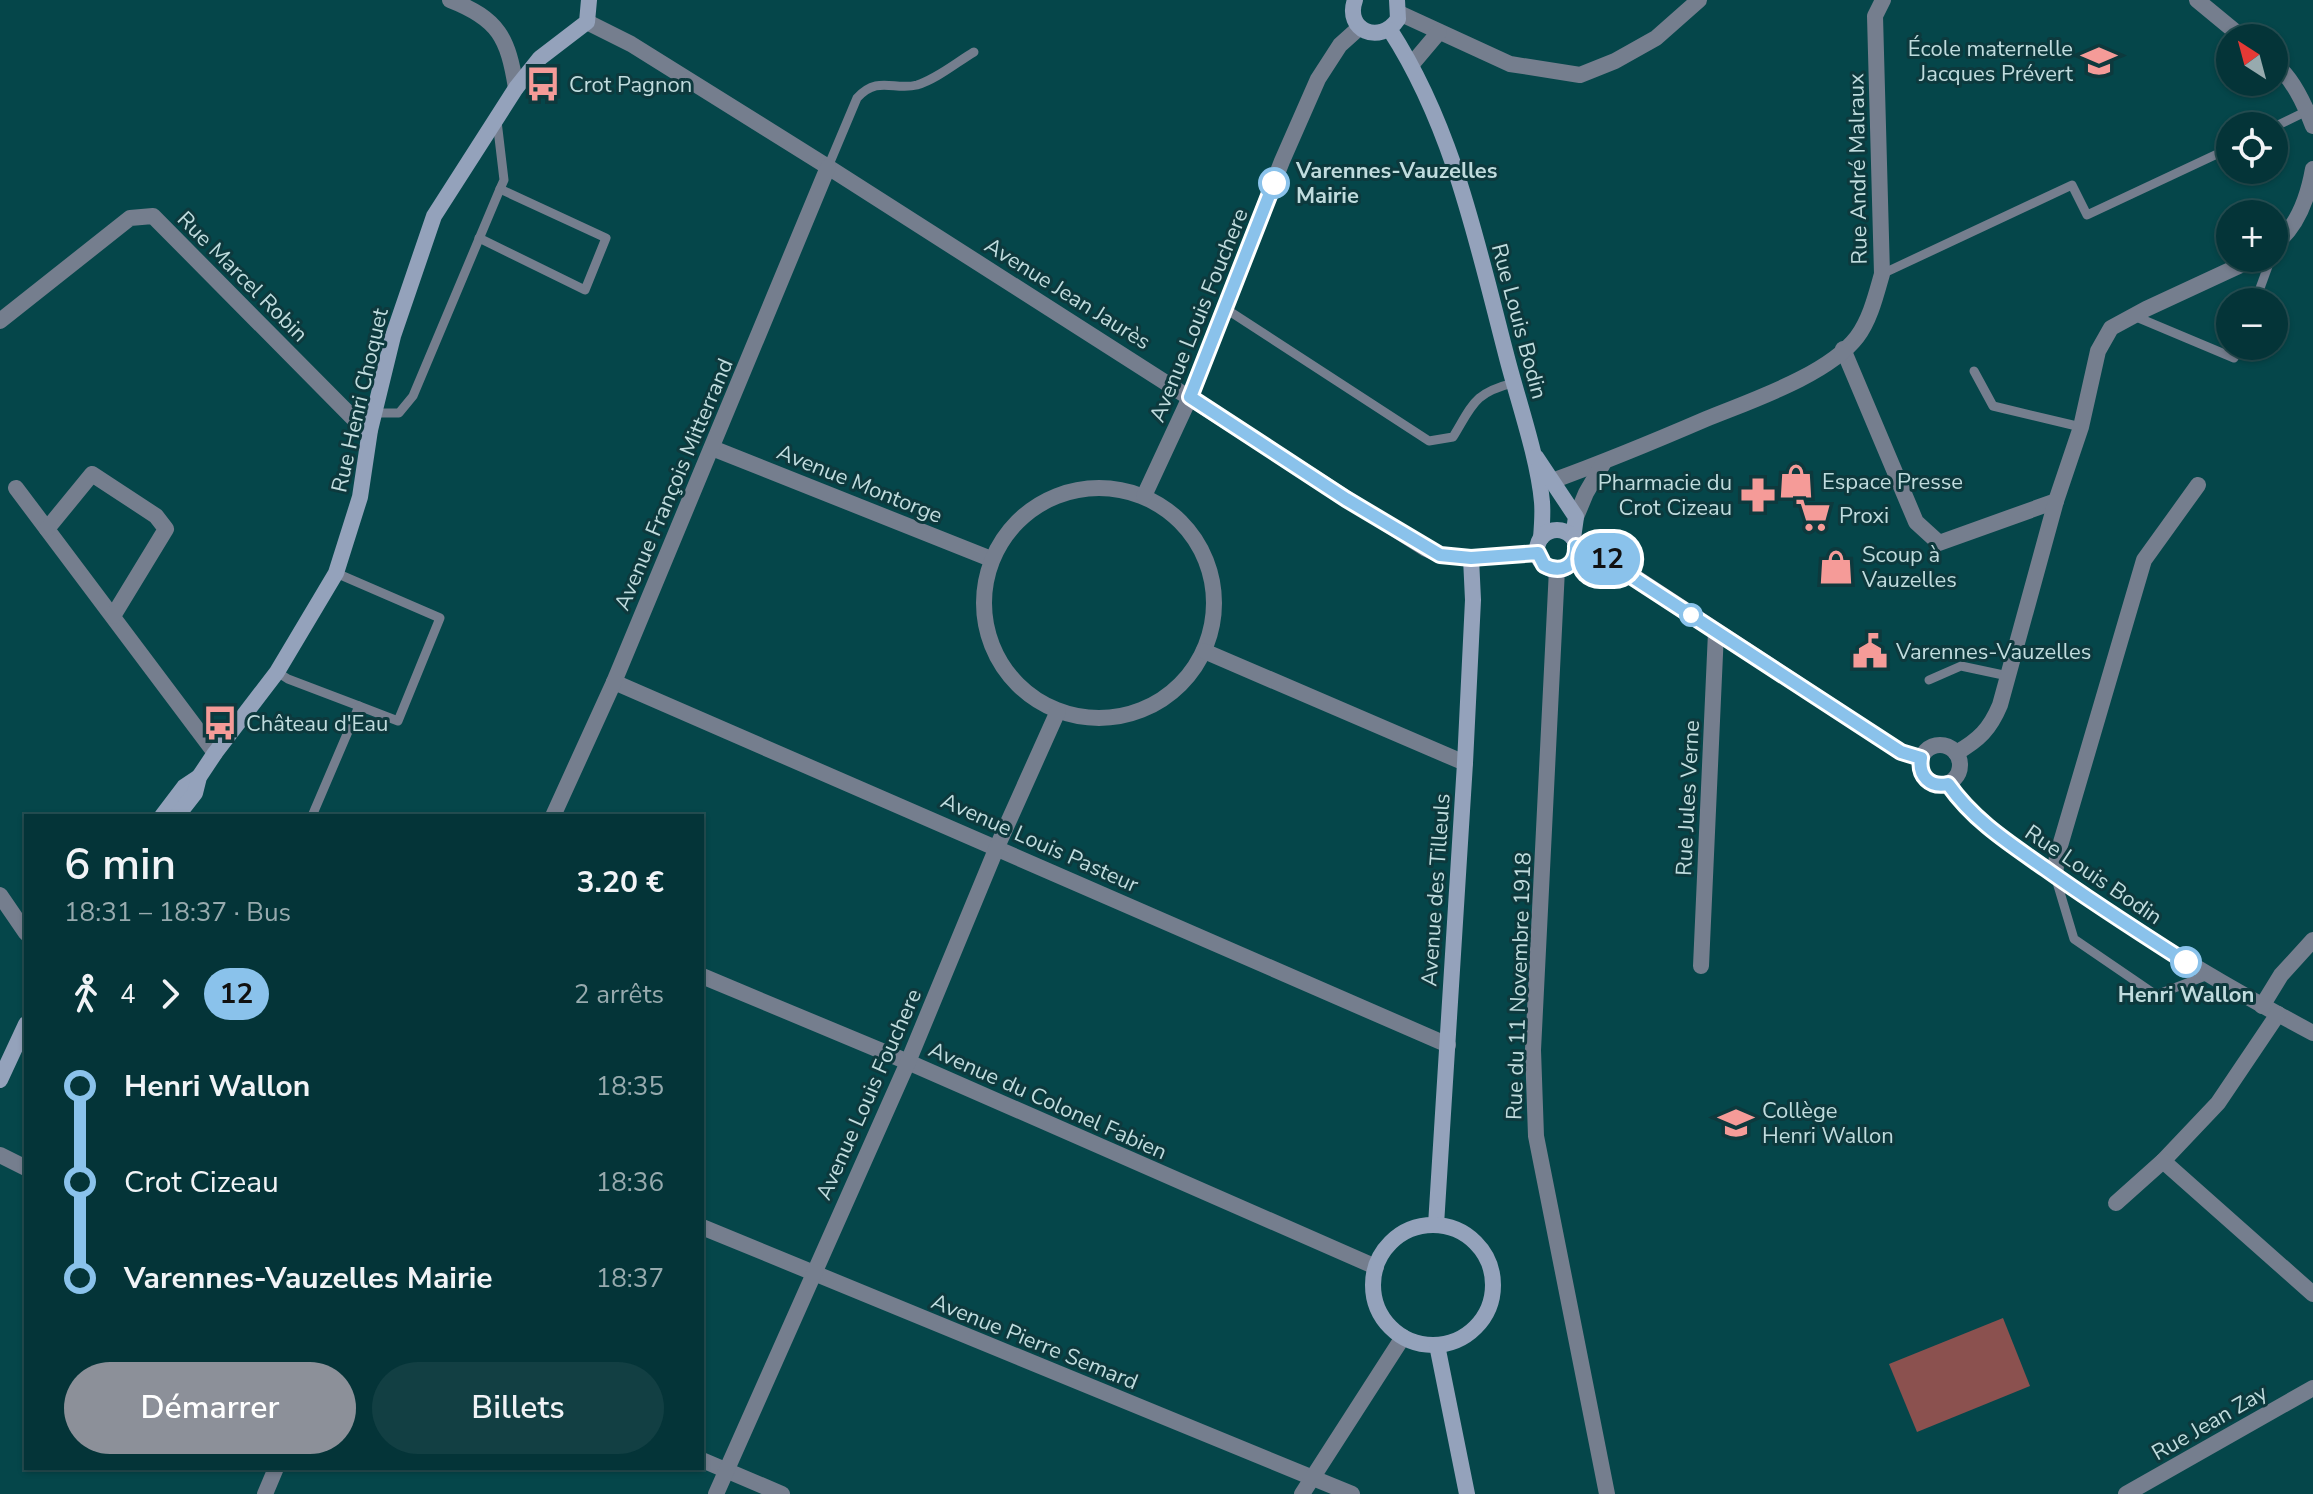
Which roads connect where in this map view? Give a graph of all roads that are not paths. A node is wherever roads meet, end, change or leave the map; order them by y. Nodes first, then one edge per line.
1 (450, 0) edge
2 (589, 0) edge
3 (1355, 0) edge
4 (1699, 0) edge
5 (1883, 0) edge
6 (2197, 0) edge
7 (1398, 7) edge
8 (587, 22) junction
9 (2226, 24) edge
10 (1360, 27) junction
11 (1390, 30) junction
12 (1439, 32) junction
13 (974, 52) dead end
14 (1412, 64) junction
15 (2288, 78) edge
16 (516, 88) junction
17 (496, 118) junction
18 (2310, 118) edge
19 (2288, 124) edge
20 (2216, 155) edge
21 (828, 167) junction
22 (2313, 169) edge
23 (500, 189) junction
24 (2288, 232) edge
25 (479, 238) junction
26 (2227, 272) edge
27 (1882, 274) junction
28 (1226, 309) junction
29 (2134, 316) junction
30 (0, 321) edge
31 (1843, 349) junction
32 (2216, 350) edge
33 (1974, 371) dead end
34 (1513, 383) junction
35 (1190, 397) junction
36 (372, 421) junction
37 (2081, 427) junction
38 (712, 448) junction
39 (1531, 449) junction
40 (1604, 462) junction
41 (1552, 481) junction
42 (2198, 485) dead end
43 (16, 488) dead end
44 (1144, 496) junction
45 (2056, 501) junction
46 (1576, 517) junction
47 (47, 529) junction
48 (1575, 542) junction
49 (1539, 546) junction
50 (1471, 558) junction
51 (991, 559) junction
52 (1557, 569) junction
53 (336, 573) junction
54 (113, 616) junction
55 (1716, 632) junction
56 (1204, 651) junction
57 (277, 672) junction
58 (2008, 676) junction
59 (1929, 680) dead end
60 (614, 682) junction
61 (359, 706) junction
62 (1058, 711) junction
63 (215, 753) junction
64 (1956, 753) junction
65 (1921, 758) junction
66 (1465, 763) junction
67 (199, 777) junction
68 (1948, 784) junction
69 (164, 814) edge
70 (179, 814) edge
71 (316, 814) edge
72 (554, 814) edge
73 (997, 847) junction
74 (2055, 876) junction
75 (0, 895) edge
76 (24, 930) edge
77 (2313, 940) edge
78 (1701, 966) dead end
79 (2208, 975) junction
80 (704, 977) edge
81 (2262, 1006) junction
82 (2278, 1014) junction
83 (24, 1028) edge
84 (2313, 1033) edge
85 (1448, 1045) junction
86 (908, 1062) junction
87 (0, 1080) edge
88 (0, 1155) edge
89 (2163, 1161) junction
90 (24, 1167) edge
91 (2116, 1203) dead end
92 (1436, 1225) junction
93 (704, 1228) edge
94 (1376, 1267) junction
95 (813, 1275) junction
96 (2313, 1294) edge
97 (1403, 1337) junction
98 (1437, 1345) junction
99 (2313, 1388) edge
100 (704, 1461) edge
101 (275, 1470) edge
102 (727, 1470) junction
103 (1313, 1478) junction
104 (265, 1494) edge
105 (716, 1494) edge
106 (782, 1494) edge
107 (1302, 1494) edge
108 (1352, 1494) edge
109 (1467, 1494) edge
110 (1607, 1494) edge
111 (2126, 1494) edge

1 - 16 street
2 - 8 street
3 - 10 street
4 - 12 street
5 - 27 street, Rue André Malraux
6 - 9 street
7 - 11 street
7 - 12 street
8 - 16 street, Rue Henri Choquet
8 - 21 street, Avenue Jean Jaurès
10 - 11 street
10 - 28 street, Avenue Louis Fouchere
11 - 14 street, Rue Louis Bodin
12 - 14 street
13 - 21 lane
14 - 34 street, Rue Louis Bodin
15 - 18 street
16 - 17 street, Rue Henri Choquet
17 - 23 lane
17 - 36 street, Rue Henri Choquet
18 - 19 lane
20 - 27 lane
21 - 35 street, Avenue Jean Jaurès
21 - 38 street, Avenue François Mitterrand
22 - 24 street
23 - 25 lane
23 - 25 lane
25 - 36 lane
26 - 29 street
27 - 31 street, Rue André Malraux
28 - 34 lane
28 - 35 street, Avenue Louis Fouchere
29 - 32 lane
29 - 37 street
30 - 36 street, Rue Marcel Robin
31 - 40 street, Rue André Malraux
31 - 45 street
33 - 37 lane
34 - 39 street, Rue Louis Bodin
35 - 44 street, Avenue Louis Fouchere
35 - 50 street, Avenue Jean Jaurès
36 - 53 street, Rue Henri Choquet
37 - 45 street
38 - 51 street, Avenue Montorge
38 - 60 street, Avenue François Mitterrand
39 - 41 street, Rue Louis Bodin
39 - 49 street, Rue Louis Bodin
40 - 41 street, Rue André Malraux
40 - 46 street
41 - 46 street, Rue Louis Bodin
42 - 74 street
43 - 47 street
44 - 51 street
44 - 56 street
45 - 58 street
46 - 48 street
47 - 54 street
47 - 54 street
48 - 49 street
48 - 52 street
48 - 55 street
49 - 50 street, Avenue Jean Jaurès
49 - 52 street
50 - 66 street, Avenue des Tilleuls
51 - 62 street
52 - 110 street, Rue du 11 Novembre 1918
53 - 57 street, Rue Henri Choquet
53 - 61 lane
54 - 63 street
55 - 65 street
55 - 78 street, Rue Jules Verne
56 - 62 street
56 - 66 street
57 - 61 lane
57 - 63 street, Rue Henri Choquet
58 - 59 lane
58 - 64 street
60 - 72 street, Avenue François Mitterrand
60 - 73 street, Avenue Louis Pasteur
61 - 71 lane
62 - 73 street, Avenue Louis Fouchere
63 - 67 street, Rue Henri Choquet
64 - 65 street
64 - 68 street
65 - 68 street
66 - 85 street, Avenue des Tilleuls
67 - 69 street, Rue Henri Choquet
67 - 70 street, Rue Henri Choquet
68 - 74 street, Rue Louis Bodin
73 - 85 street, Avenue Louis Pasteur
73 - 86 street, Avenue Louis Fouchere
74 - 79 street, Rue Louis Bodin
74 - 79 lane
75 - 76 street
77 - 81 street
79 - 81 street, Rue Louis Bodin
80 - 86 street, Avenue du Colonel Fabien
81 - 82 street, Rue Louis Bodin
82 - 84 street, Rue Louis Bodin
82 - 89 street
83 - 87 street
85 - 92 street, Avenue des Tilleuls
86 - 94 street, Avenue du Colonel Fabien
86 - 95 street, Avenue Louis Fouchere
88 - 90 street
89 - 91 street
89 - 96 street
92 - 94 street
92 - 98 street
93 - 95 street, Avenue Pierre Semard
94 - 97 street
95 - 102 street, Avenue Louis Fouchere
95 - 103 street, Avenue Pierre Semard
97 - 98 street
97 - 103 street
98 - 109 street
99 - 111 street, Rue Jean Zay
100 - 102 street
101 - 104 street
102 - 105 street, Avenue Louis Fouchere
102 - 106 street
103 - 107 street
103 - 108 street, Avenue Pierre Semard

